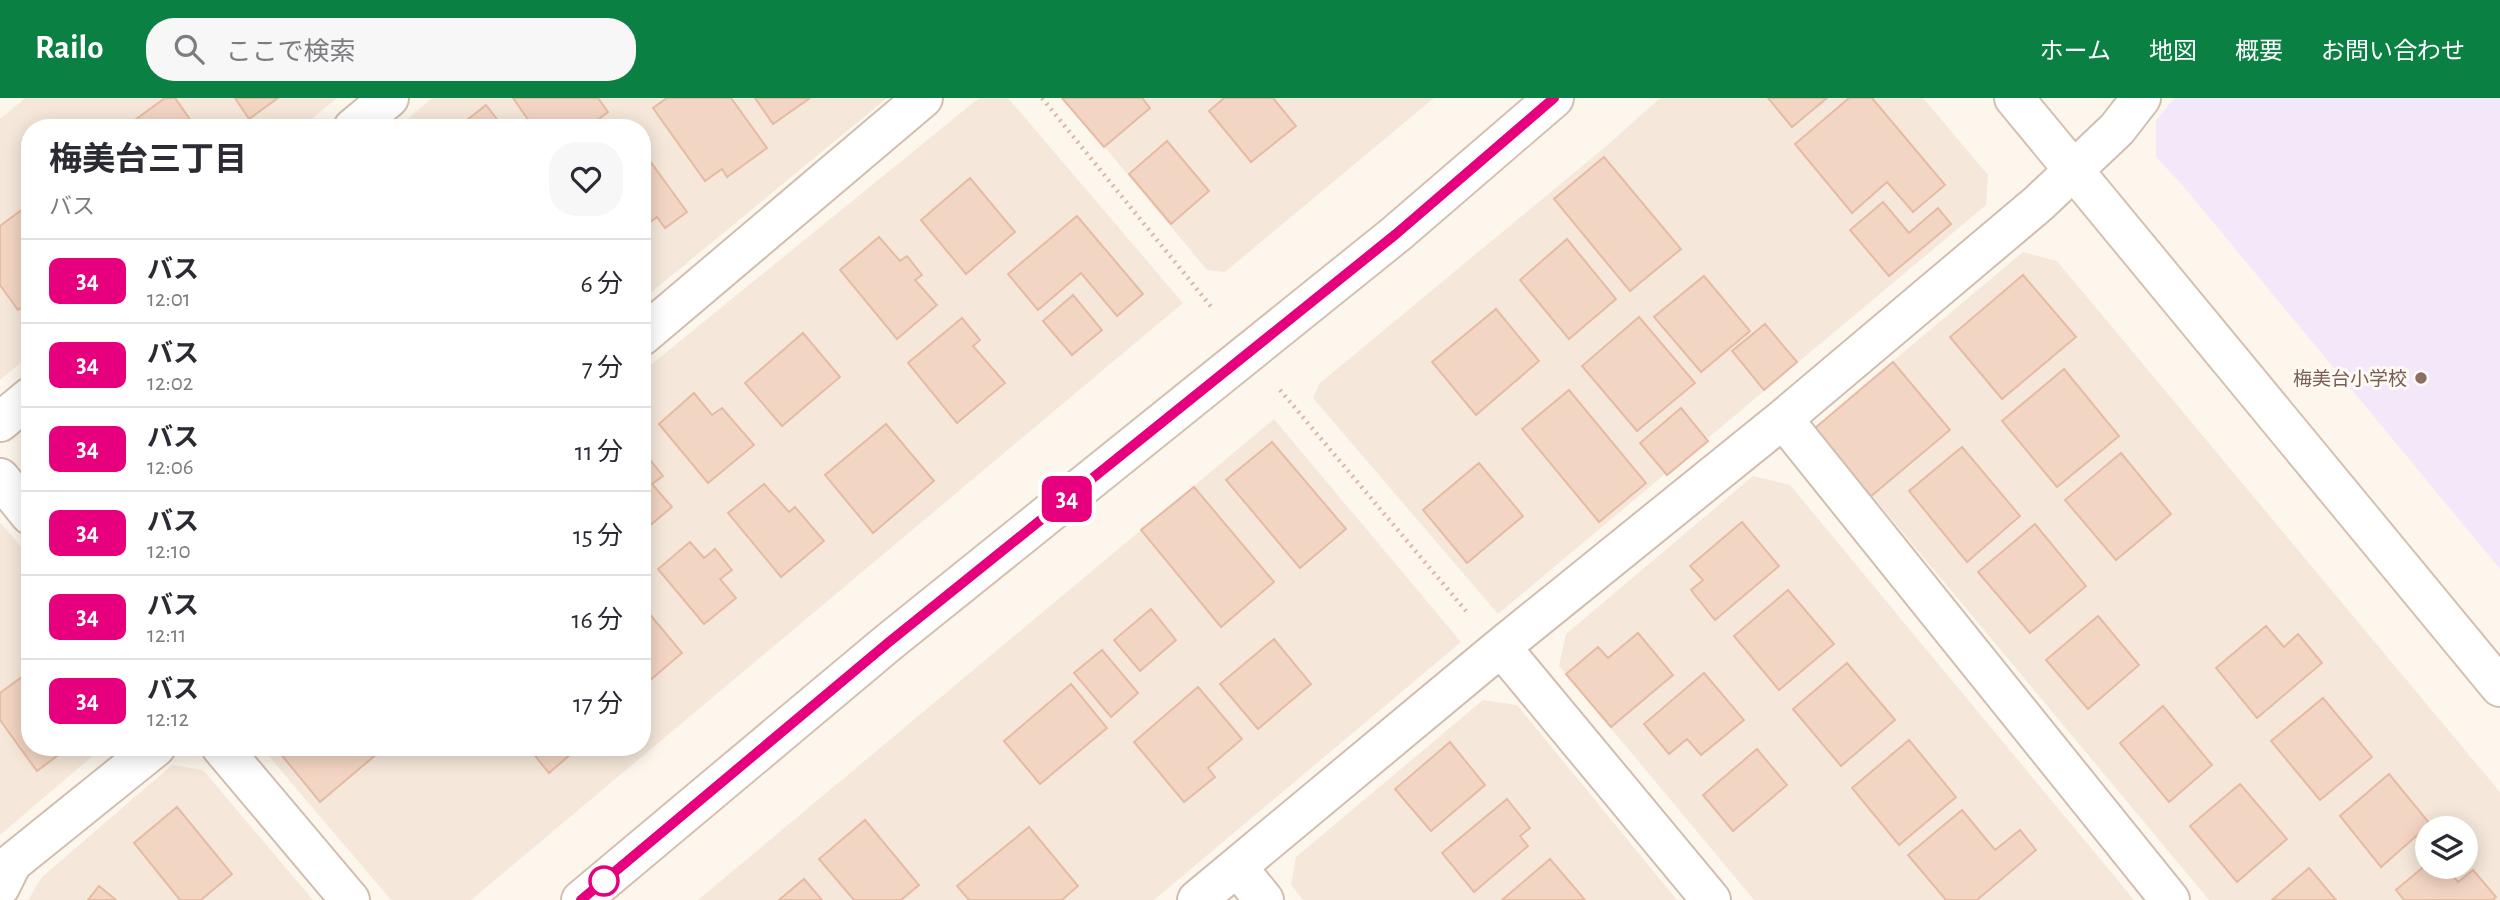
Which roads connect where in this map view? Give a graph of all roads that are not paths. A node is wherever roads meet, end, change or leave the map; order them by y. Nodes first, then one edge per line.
1 (389, 98) edge
2 (923, 98) edge
3 (1554, 98) edge
4 (2014, 98) edge
5 (2141, 98) edge
6 (364, 119) edge
7 (2073, 170) junction
8 (651, 328) edge
9 (21, 404) edge
10 (1783, 419) junction
11 (0, 422) edge
12 (0, 478) edge
13 (21, 504) edge
14 (1501, 647) junction
15 (2500, 687) edge
16 (145, 756) edge
17 (229, 756) edge
18 (1237, 867) junction
19 (0, 887) edge
20 (350, 900) edge
21 (581, 900) edge
22 (1197, 900) edge
23 (1264, 900) edge
24 (1711, 900) edge
25 (2169, 900) edge

1 - 6 street
2 - 8 street
3 - 21 street
4 - 7 street
5 - 7 street
7 - 10 street
7 - 15 street
9 - 11 street
10 - 14 street
10 - 25 street
12 - 13 street
14 - 18 street
14 - 24 street
16 - 19 street
17 - 20 street
18 - 22 street
18 - 23 street

